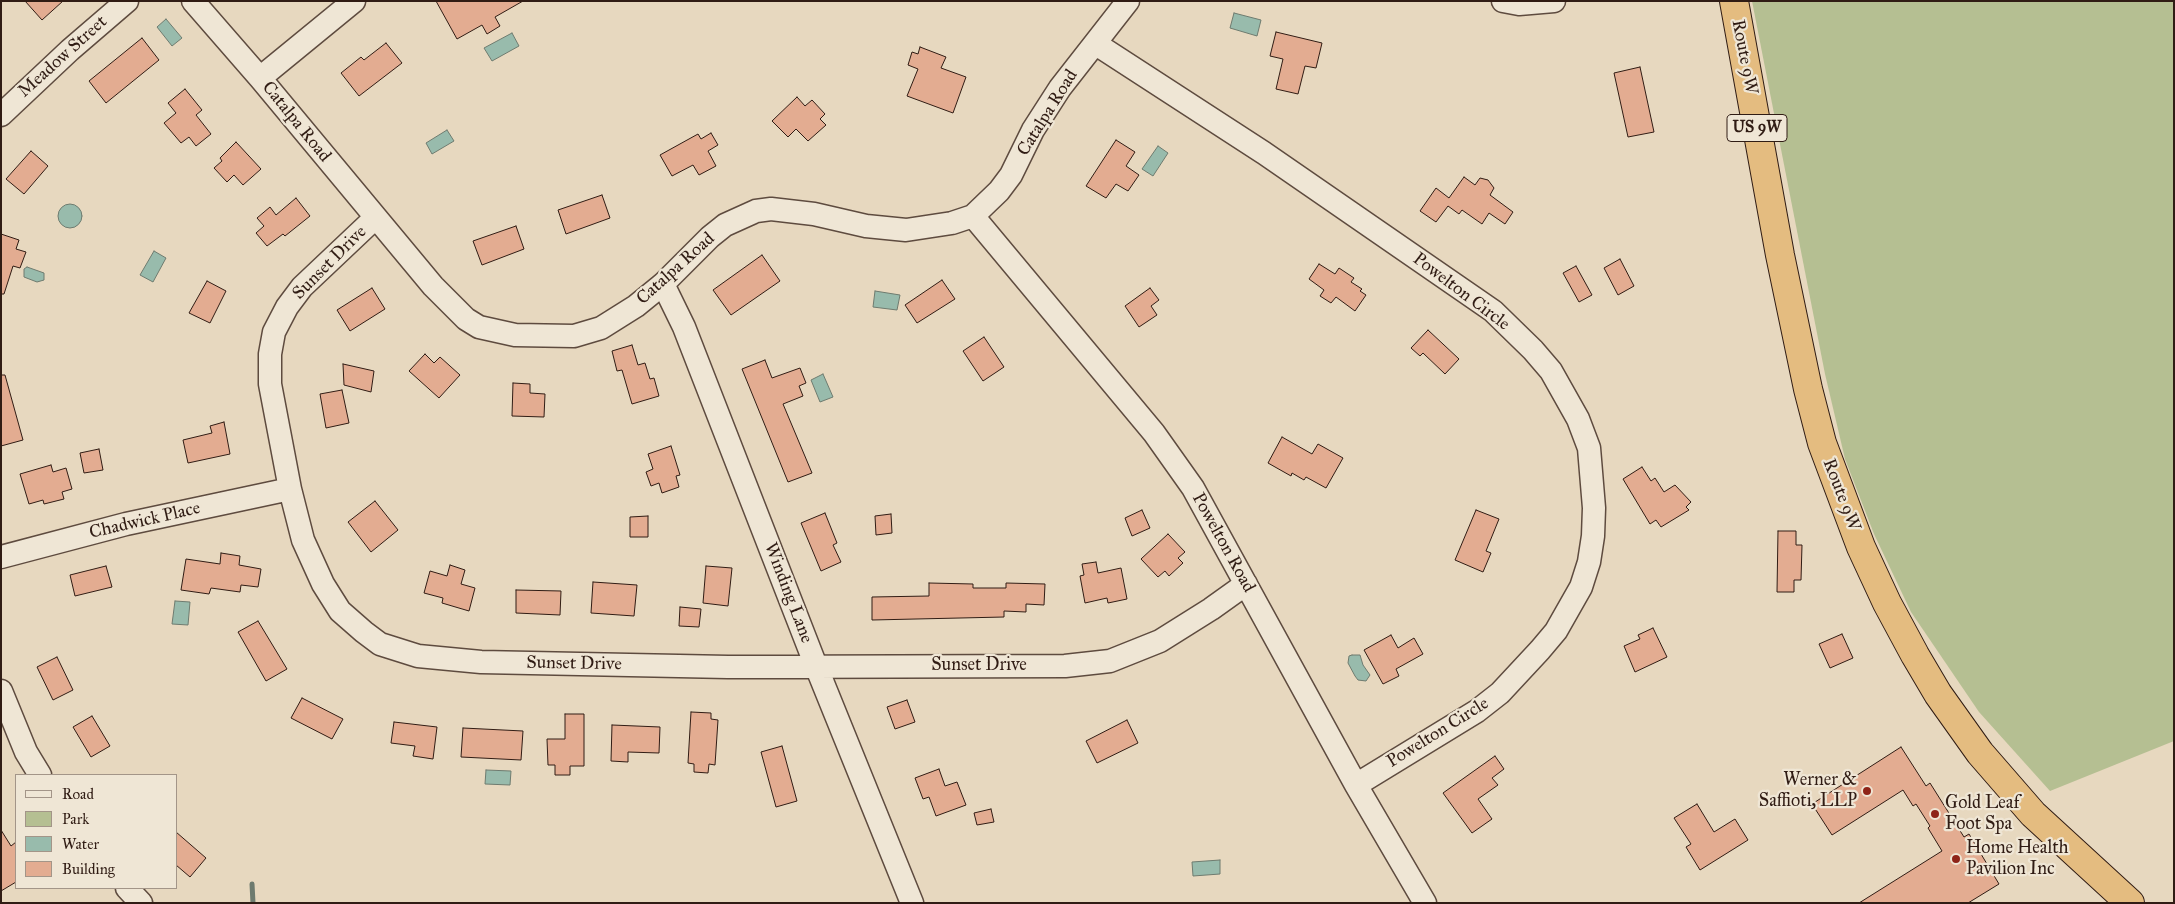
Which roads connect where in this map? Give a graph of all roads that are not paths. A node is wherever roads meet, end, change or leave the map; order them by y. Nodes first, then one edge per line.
1 (127, 1) edge
2 (193, 1) edge
3 (354, 1) edge
4 (1128, 1) edge
5 (1503, 1) edge
6 (1554, 1) edge
7 (1734, 1) edge
8 (1096, 44) junction
9 (260, 78) junction
10 (1, 114) edge
11 (973, 216) junction
12 (374, 218) junction
13 (664, 284) junction
14 (290, 490) junction
15 (1, 557) edge
16 (1246, 584) junction
17 (816, 666) junction
18 (1, 691) edge
19 (39, 774) edge
20 (1356, 785) junction
21 (128, 889) edge
22 (141, 903) edge
23 (912, 903) edge
24 (1425, 903) edge
25 (2130, 903) edge

1 - 10 street, Meadow Street
2 - 9 street, Catalpa Road
3 - 9 street
4 - 8 street, Catalpa Road
5 - 6 street
7 - 25 highway, Route 9W / US 9W
8 - 11 street, Catalpa Road
8 - 20 street, Powelton Circle
9 - 12 street, Catalpa Road
11 - 13 street, Catalpa Road
11 - 16 street, Powelton Road
12 - 13 street, Catalpa Road
12 - 14 street, Sunset Drive
13 - 17 street, Winding Lane
14 - 15 street, Chadwick Place
14 - 17 street, Sunset Drive
16 - 17 street, Sunset Drive
16 - 20 street, Powelton Road
17 - 23 street, Winding Lane
18 - 19 street
20 - 24 street, Powelton Road
21 - 22 street

